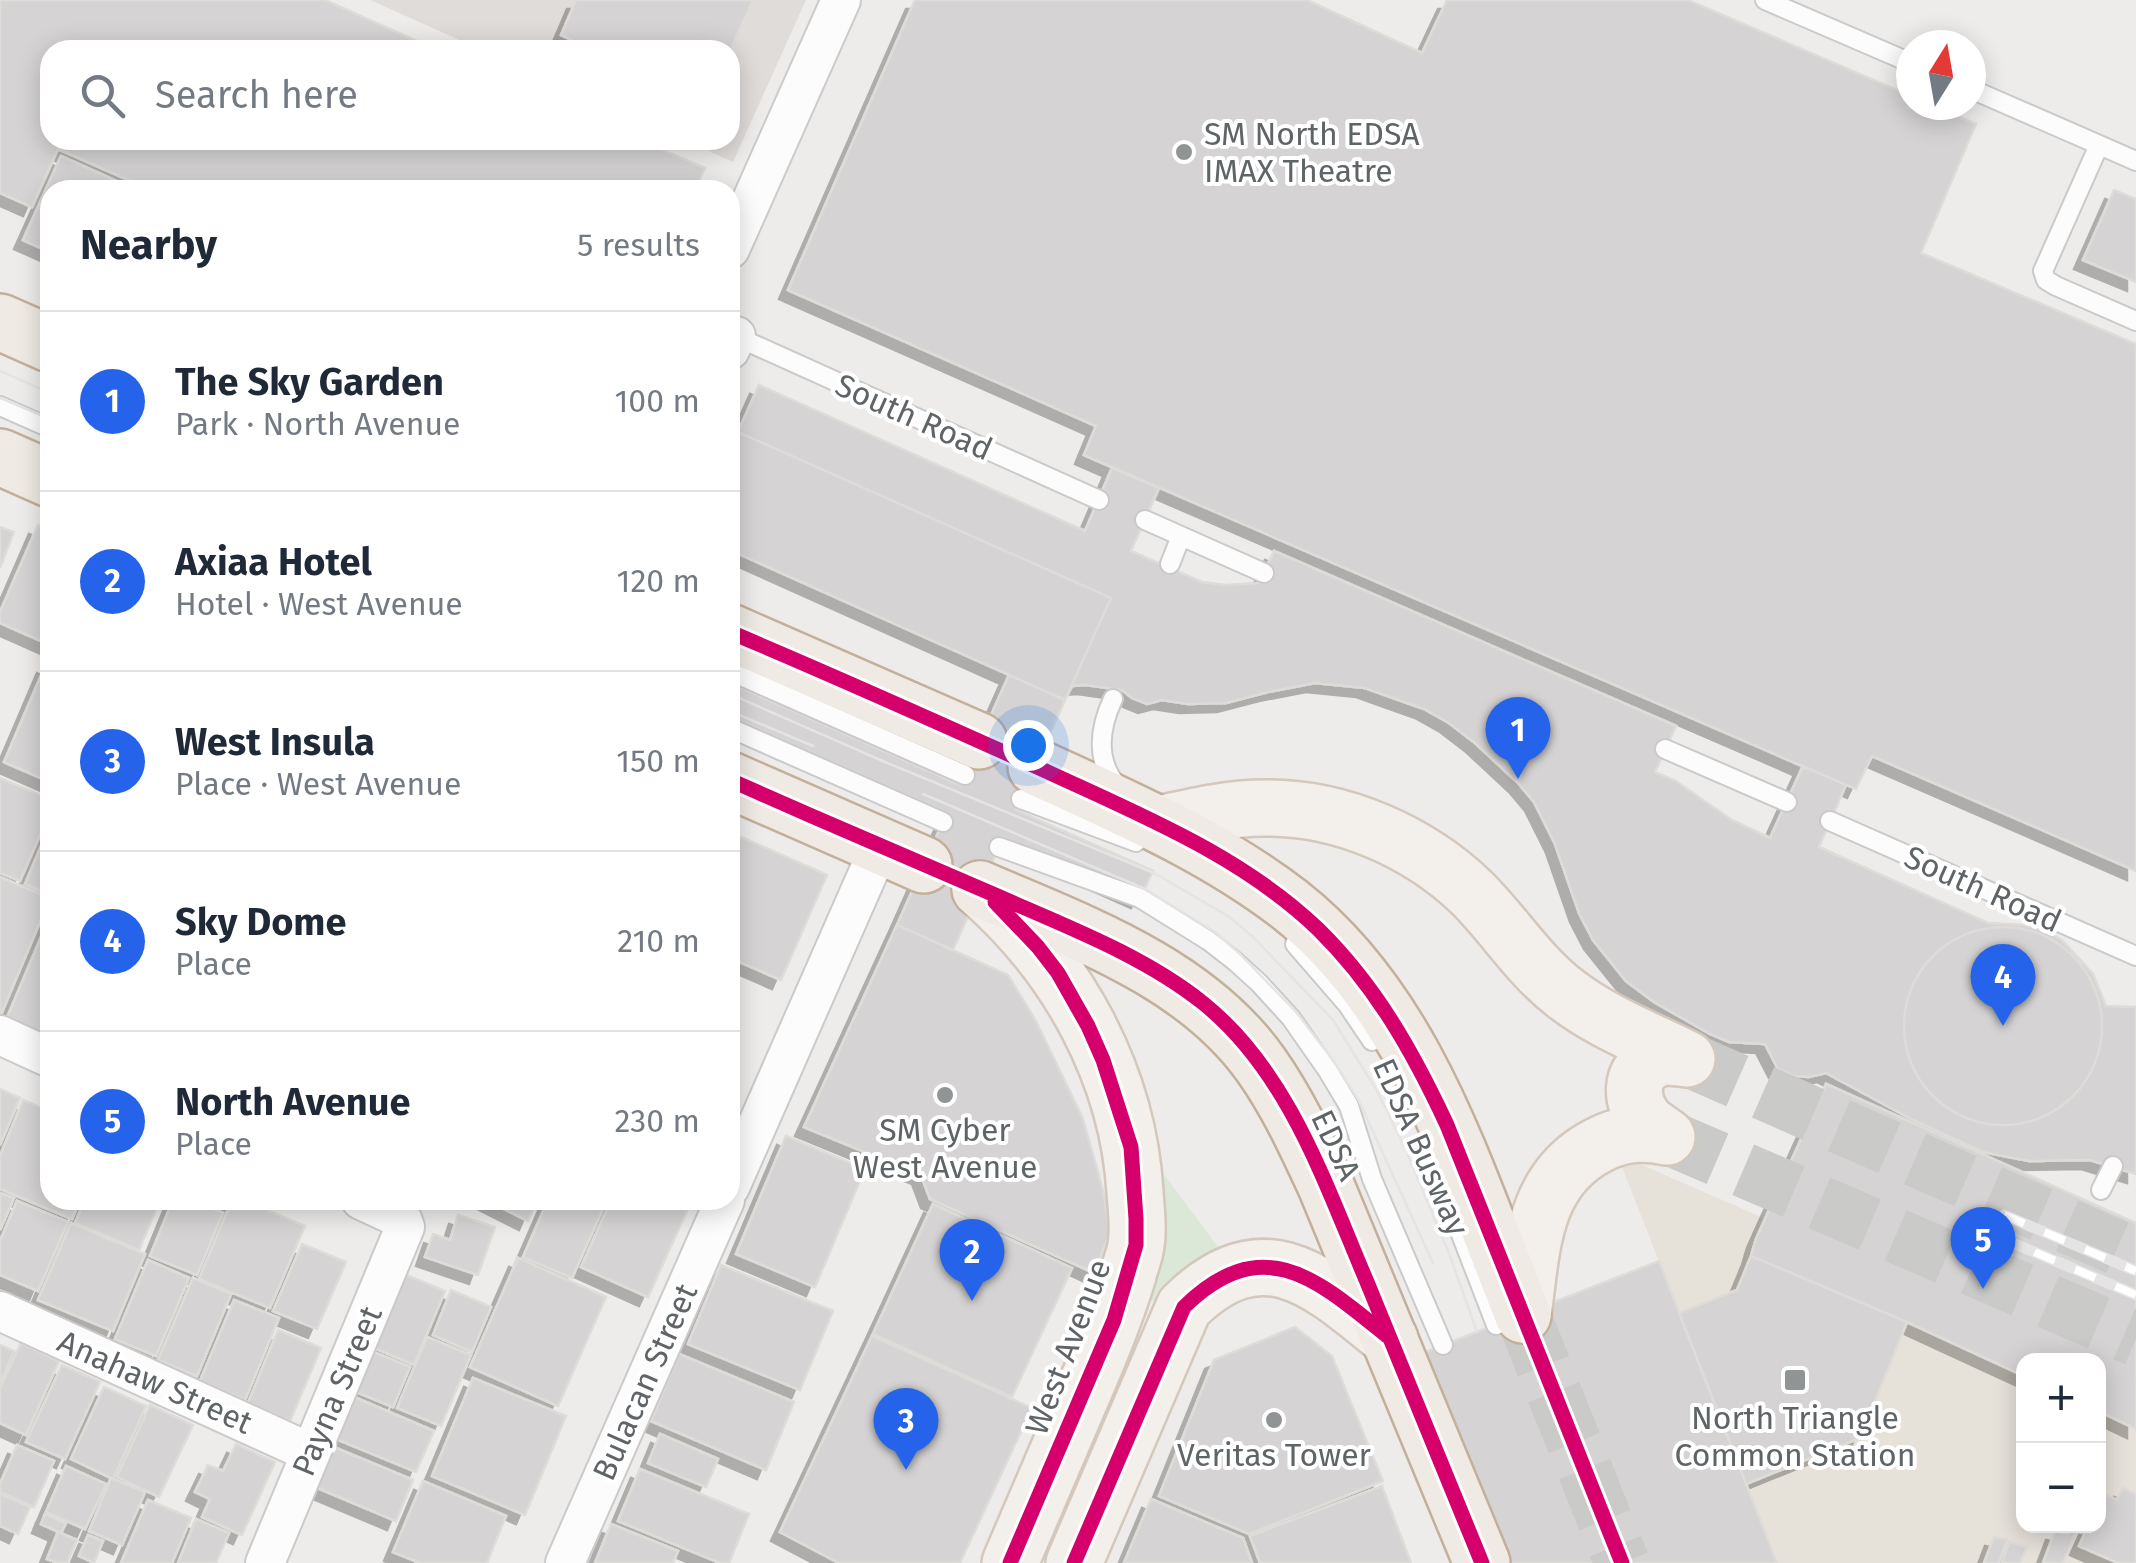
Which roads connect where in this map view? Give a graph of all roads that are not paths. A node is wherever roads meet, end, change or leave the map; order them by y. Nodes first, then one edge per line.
1 (841, 0) edge
2 (1765, 0) edge
3 (1896, 57) edge
4 (1986, 96) edge
5 (2098, 145) junction
6 (2136, 161) edge
7 (740, 216) edge
8 (0, 310) edge
9 (0, 322) edge
10 (2136, 322) edge
11 (40, 328) edge
12 (40, 340) edge
13 (740, 343) edge
14 (0, 406) edge
15 (40, 424) edge
16 (0, 458) edge
17 (40, 476) edge
18 (1099, 500) dead end
19 (1144, 520) dead end
20 (1181, 536) junction
21 (1170, 564) dead end
22 (1264, 573) dead end
23 (740, 637) edge
24 (740, 674) edge
25 (1112, 698) dead end
26 (740, 734) edge
27 (1666, 749) dead end
28 (972, 758) joint
29 (740, 783) edge
30 (1028, 783) dead end
31 (1787, 802) dead end
32 (1830, 822) dead end
33 (1150, 829) junction
34 (916, 844) junction
35 (990, 868) joint
36 (1286, 935) dead end
37 (2136, 956) edge
38 (0, 1035) edge
39 (1377, 1049) dead end
40 (40, 1053) edge
41 (1430, 1154) dead end
42 (2113, 1166) dead end
43 (740, 1170) edge
44 (2101, 1190) dead end
45 (384, 1210) edge
46 (720, 1210) edge
47 (0, 1311) edge
48 (1509, 1320) junction
49 (1416, 1342) junction
50 (311, 1452) junction
51 (264, 1563) edge
52 (565, 1563) edge
53 (1010, 1563) edge
54 (1074, 1563) edge
55 (1482, 1563) edge

1 - 7 street
2 - 3 lane
4 - 5 lane
5 - 6 lane
5 - 10 lane
8 - 11 highway
9 - 12 highway
13 - 18 lane, South Road
14 - 15 lane
16 - 17 highway
19 - 20 lane
20 - 21 lane
20 - 22 lane
23 - 28 highway
24 - 28 lane
25 - 33 lane
26 - 34 lane
27 - 31 lane
29 - 34 highway
30 - 33 highway
32 - 37 lane, South Road
33 - 48 highway
33 - 48 main road
34 - 43 street
35 - 49 highway, EDSA
35 - 53 main road, West Avenue
36 - 39 lane, EDSA Busway
38 - 40 street
41 - 48 lane, EDSA Busway
42 - 44 lane
45 - 50 street, Payna Street
46 - 52 street, Bulacan Street
47 - 50 street, Anahaw Street
49 - 54 main road
49 - 55 highway, EDSA
50 - 51 street, Payna Street

